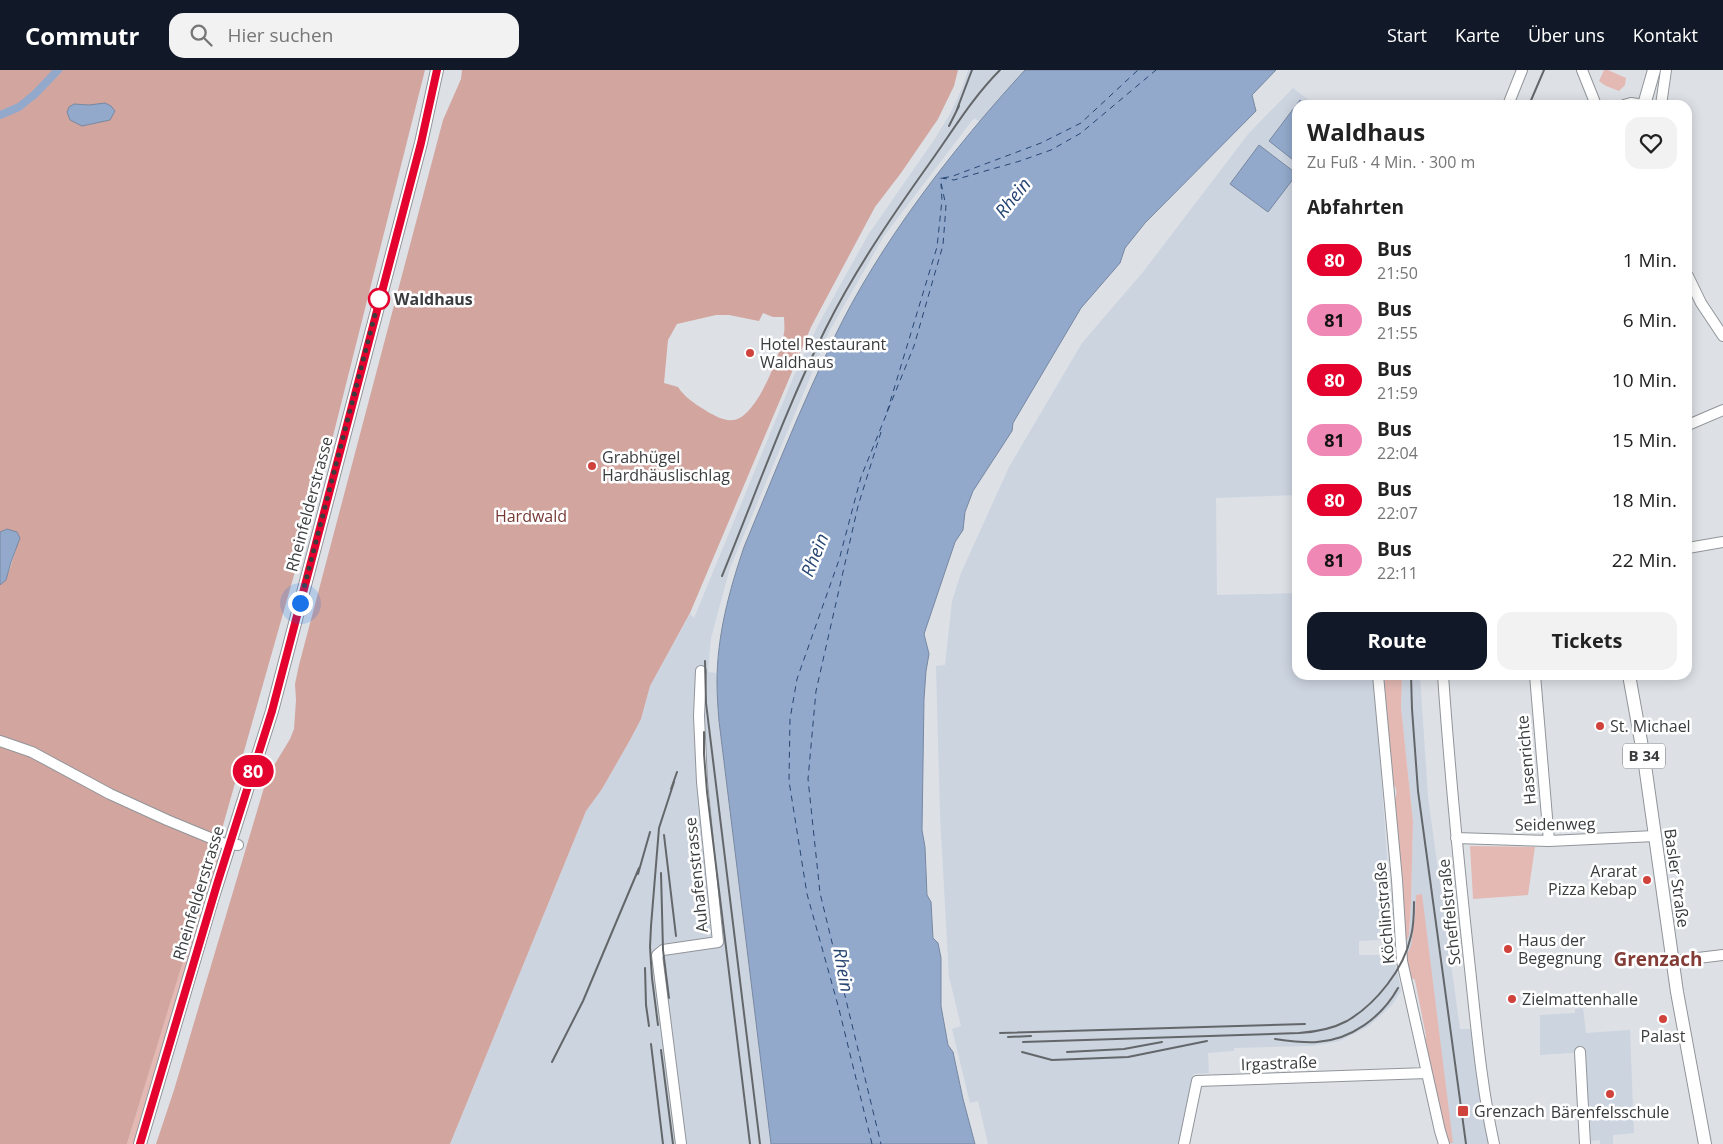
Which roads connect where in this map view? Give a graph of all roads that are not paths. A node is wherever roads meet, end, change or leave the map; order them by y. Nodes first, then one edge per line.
1 (437, 70) edge
2 (443, 70) edge
3 (1522, 70) edge
4 (1582, 70) edge
5 (1654, 70) edge
6 (1666, 70) edge
7 (1510, 100) edge
8 (1594, 100) edge
9 (1645, 100) edge
10 (1662, 100) edge
11 (1692, 284) edge
12 (1723, 336) edge
13 (1723, 410) edge
14 (1692, 423) edge
15 (1723, 542) edge
16 (1692, 547) edge
17 (701, 671) dead end
18 (1378, 680) edge
19 (1443, 680) edge
20 (1535, 680) edge
21 (1631, 680) edge
22 (0, 741) edge
23 (1655, 836) junction
24 (1456, 838) junction
25 (1549, 841) junction
26 (233, 845) junction
27 (1723, 956) edge
28 (1673, 961) junction
29 (1580, 1052) dead end
30 (1427, 1073) junction
31 (140, 1144) edge
32 (146, 1144) edge
33 (681, 1144) edge
34 (1184, 1144) edge
35 (1444, 1144) edge
36 (1494, 1144) edge
37 (1585, 1144) edge
38 (1705, 1144) edge

1 - 26 main road, Rheinfelderstrasse
2 - 26 main road, Rheinfelderstrasse
3 - 7 street
4 - 8 street
5 - 9 main road
6 - 10 street
11 - 12 street
13 - 14 street
15 - 16 street
17 - 33 street, Auhafenstrasse
18 - 30 street, Köchlinstraße
19 - 24 street, Scheffelstraße
20 - 25 street, Hasenrichte
21 - 23 main road, Basler Straße / B 34
22 - 26 street
23 - 25 street, Seidenweg
23 - 28 main road, Basler Straße / B 34
24 - 25 street, Seidenweg
24 - 36 street, Scheffelstraße
26 - 31 main road, Rheinfelderstrasse
26 - 32 main road, Rheinfelderstrasse
27 - 28 street
28 - 38 main road, Basler Straße / B 34
29 - 37 street
30 - 34 street, Irgastraße
30 - 35 street, Köchlinstraße

